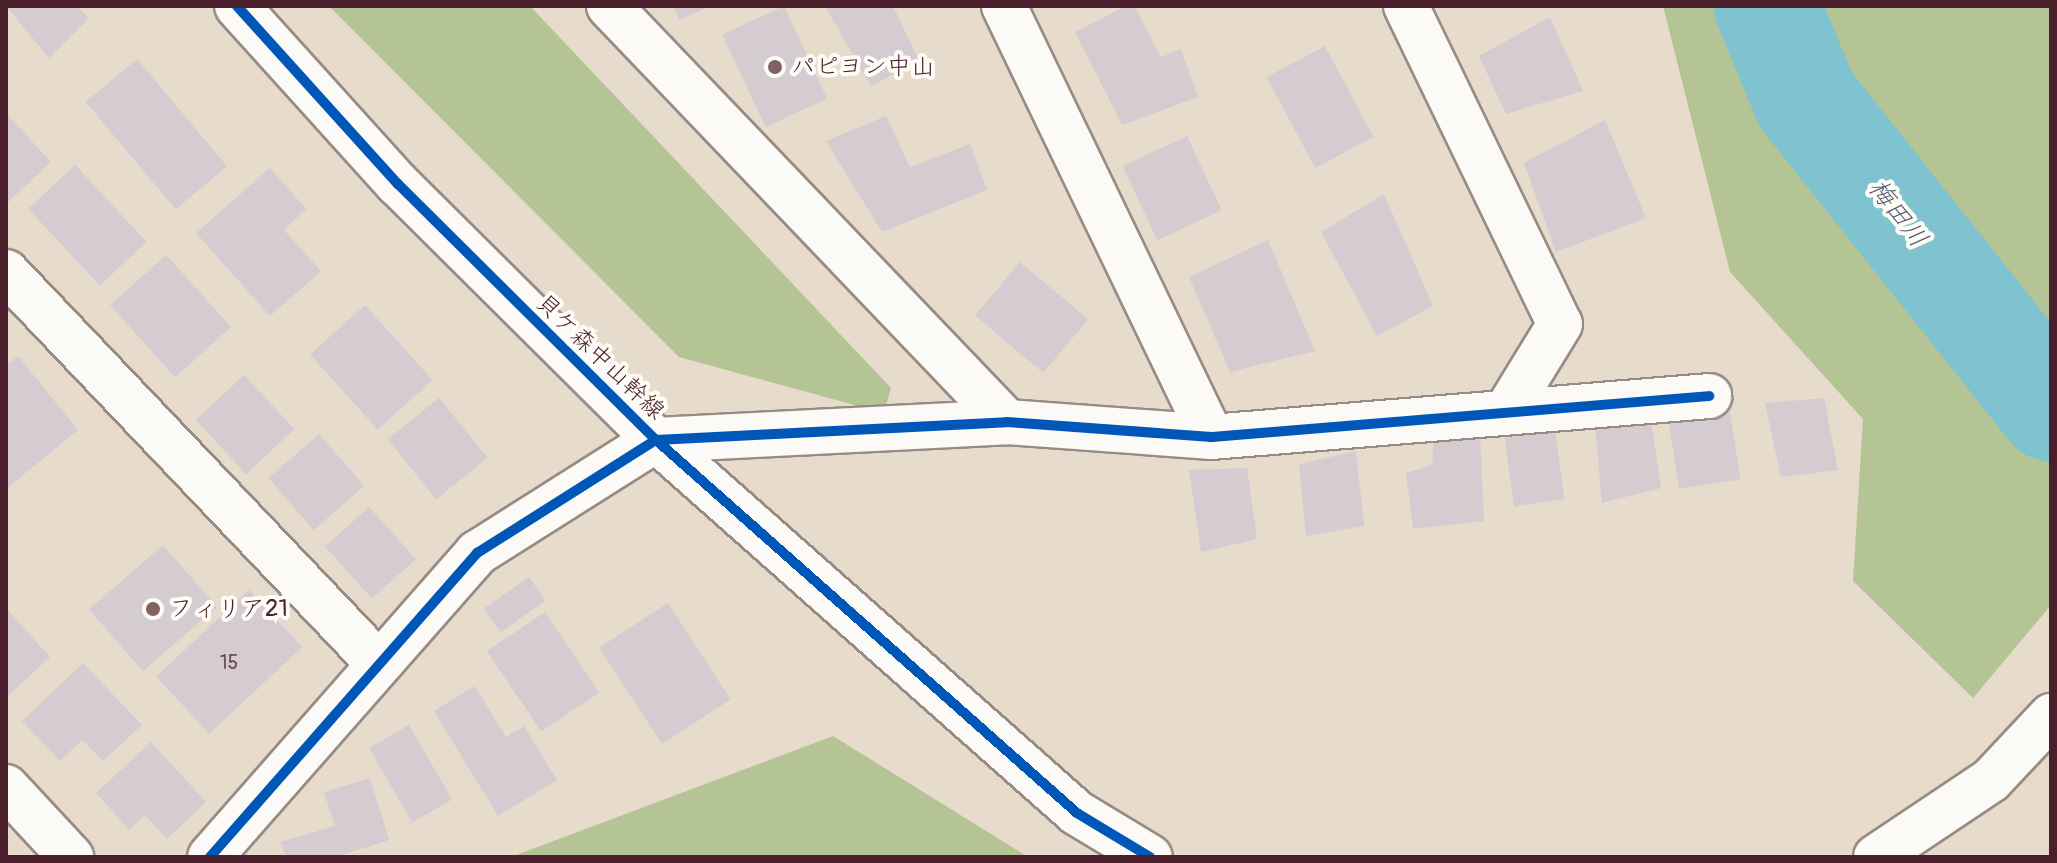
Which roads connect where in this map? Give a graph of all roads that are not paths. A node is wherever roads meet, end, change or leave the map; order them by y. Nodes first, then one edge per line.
1 (237, 6) edge
2 (609, 6) edge
3 (1004, 6) edge
4 (1406, 6) edge
5 (6, 272) edge
6 (1709, 396) dead end
7 (1506, 412) junction
8 (1007, 422) junction
9 (1211, 437) junction
10 (656, 440) junction
11 (377, 662) junction
12 (2051, 716) edge
13 (6, 787) edge
14 (71, 857) edge
15 (210, 857) edge
16 (1150, 857) edge
17 (1876, 857) edge

1 - 10 street, 貝ケ森中山幹線
2 - 8 street
3 - 9 street
4 - 7 street
5 - 11 street
6 - 7 street
7 - 9 street
8 - 9 street
8 - 10 street
10 - 11 street
10 - 16 street, 貝ケ森中山幹線
11 - 15 street
12 - 17 street
13 - 14 street

